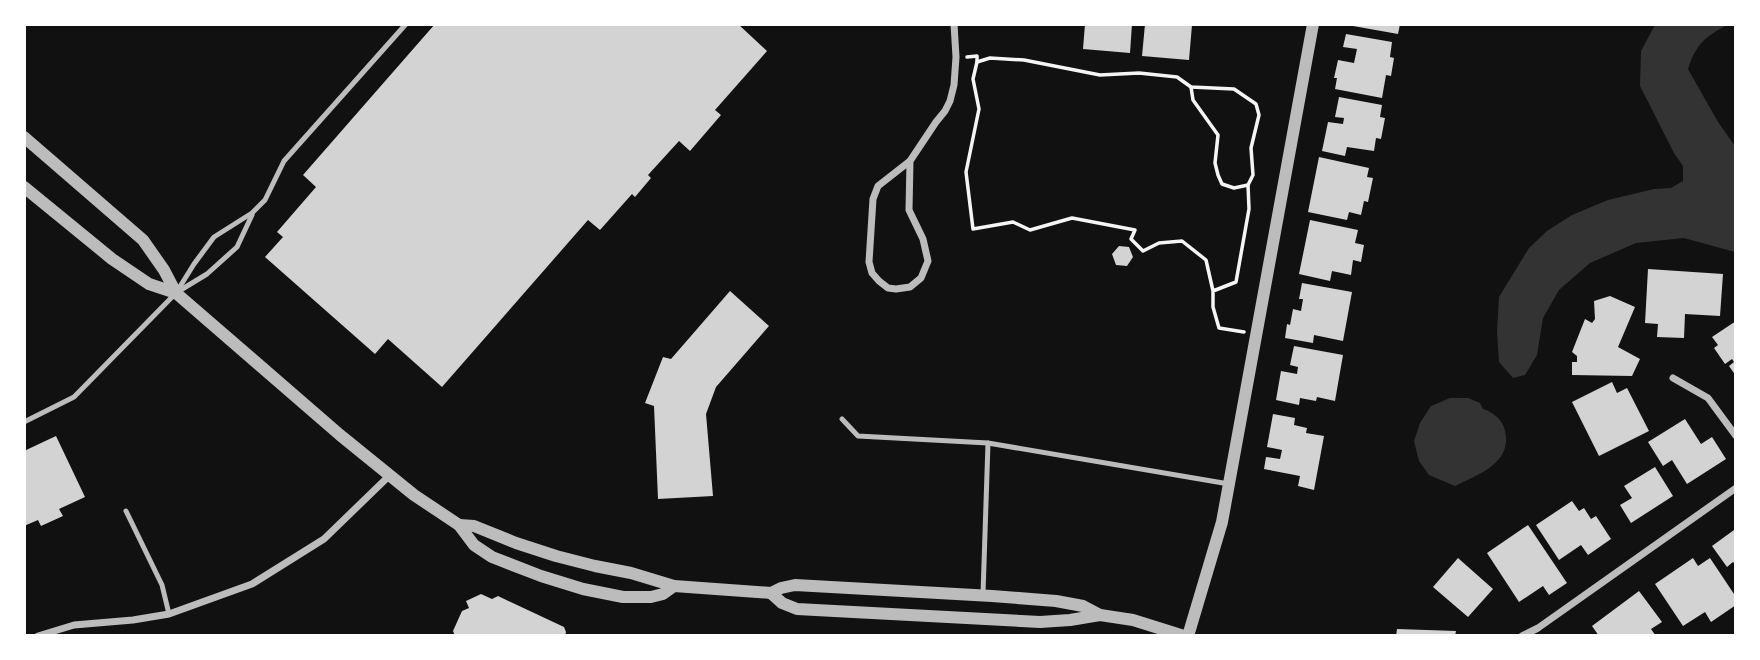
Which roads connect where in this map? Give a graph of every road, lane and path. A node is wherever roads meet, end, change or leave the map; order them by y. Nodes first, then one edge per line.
1 (406, 24) edge
2 (954, 24) edge
3 (1313, 24) edge
4 (977, 57) dead end
5 (977, 62) junction
6 (1191, 87) junction
7 (24, 137) edge
8 (910, 161) junction
9 (1248, 185) junction
10 (24, 187) edge
11 (253, 213) junction
12 (1213, 291) junction
13 (176, 293) junction
14 (1256, 334) junction
15 (1673, 378) dead end
16 (842, 419) dead end
17 (24, 422) edge
18 (1735, 436) edge
19 (988, 443) junction
20 (389, 476) junction
21 (1228, 484) junction
22 (1735, 488) edge
23 (126, 511) dead end
24 (459, 525) junction
25 (674, 586) junction
26 (771, 593) junction
27 (983, 595) junction
28 (169, 614) junction
29 (1100, 615) junction
30 (38, 635) edge
31 (1186, 635) edge
32 (1522, 635) edge

1 - 11 lane
2 - 8 street
3 - 14 street
4 - 5 path
5 - 6 path
5 - 12 path
6 - 9 path
6 - 9 path
7 - 13 street
8 - 8 street
9 - 12 path
10 - 13 street
11 - 13 lane
11 - 13 lane
12 - 14 path
13 - 17 lane
13 - 20 street
14 - 21 street
15 - 18 street
16 - 19 lane
19 - 21 lane
19 - 27 lane
20 - 24 street
20 - 28 street
21 - 31 street
22 - 32 street
23 - 28 lane
24 - 25 street
24 - 25 street
25 - 26 street
26 - 27 street
26 - 29 street
27 - 29 street
28 - 30 street
29 - 31 street

